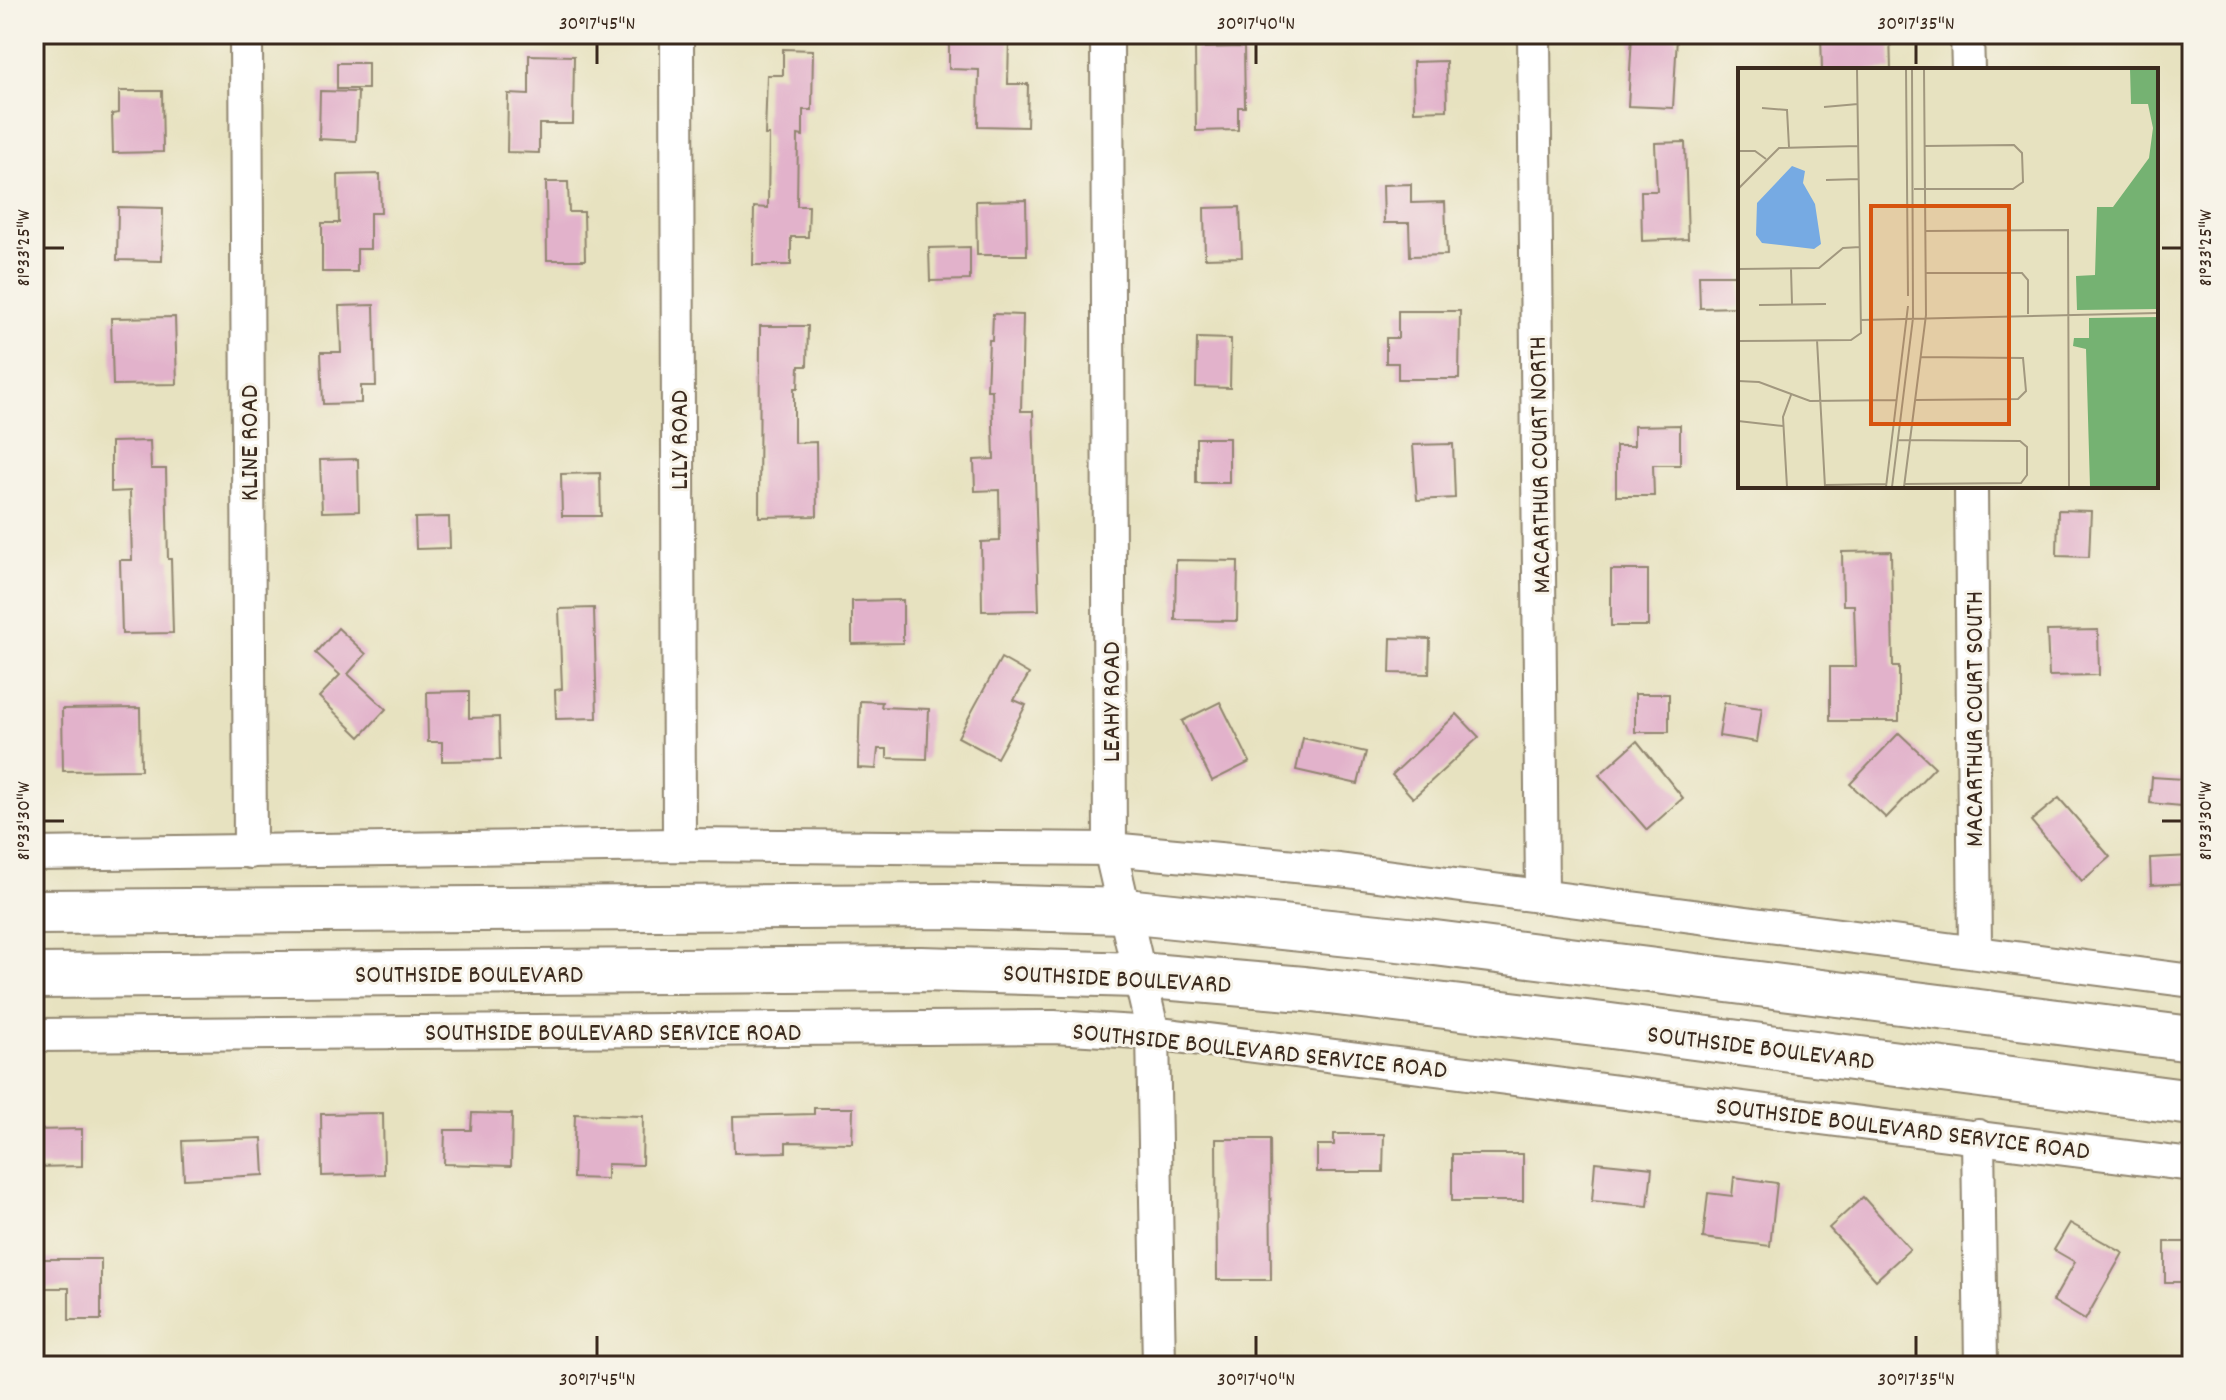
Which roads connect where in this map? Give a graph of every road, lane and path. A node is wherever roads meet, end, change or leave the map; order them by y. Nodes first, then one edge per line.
1 (246, 34) edge
2 (677, 34) edge
3 (1107, 34) edge
4 (1534, 34) edge
5 (1967, 34) edge
6 (1968, 68) edge
7 (1971, 488) edge
8 (679, 845) junction
9 (1110, 849) junction
10 (250, 852) junction
11 (34, 854) edge
12 (1542, 896) junction
13 (1125, 911) junction
14 (34, 912) edge
15 (1975, 952) junction
16 (1138, 975) junction
17 (34, 976) edge
18 (2192, 981) edge
19 (1153, 1033) junction
20 (34, 1035) edge
21 (2192, 1039) edge
22 (2192, 1103) edge
23 (1978, 1136) junction
24 (2192, 1165) edge
25 (1159, 1366) edge
26 (1981, 1366) edge

1 - 10 street, KLINE ROAD
2 - 8 street, LILY ROAD
3 - 9 street, LEAHY ROAD
4 - 12 street, MACARTHUR COURT NORTH
5 - 6 street
7 - 15 street, MACARTHUR COURT SOUTH
8 - 9 street
8 - 10 street
9 - 12 street
9 - 13 street, LEAHY ROAD
10 - 11 street
12 - 15 street
13 - 14 highway
13 - 16 street, LEAHY ROAD
13 - 21 highway
15 - 18 street
16 - 17 highway, SOUTHSIDE BOULEVARD
16 - 19 street, LEAHY ROAD
16 - 22 highway, SOUTHSIDE BOULEVARD
19 - 20 street, SOUTHSIDE BOULEVARD SERVICE ROAD
19 - 23 street, SOUTHSIDE BOULEVARD SERVICE ROAD
19 - 25 street, LEAHY ROAD
23 - 24 street, SOUTHSIDE BOULEVARD SERVICE ROAD
23 - 26 street

